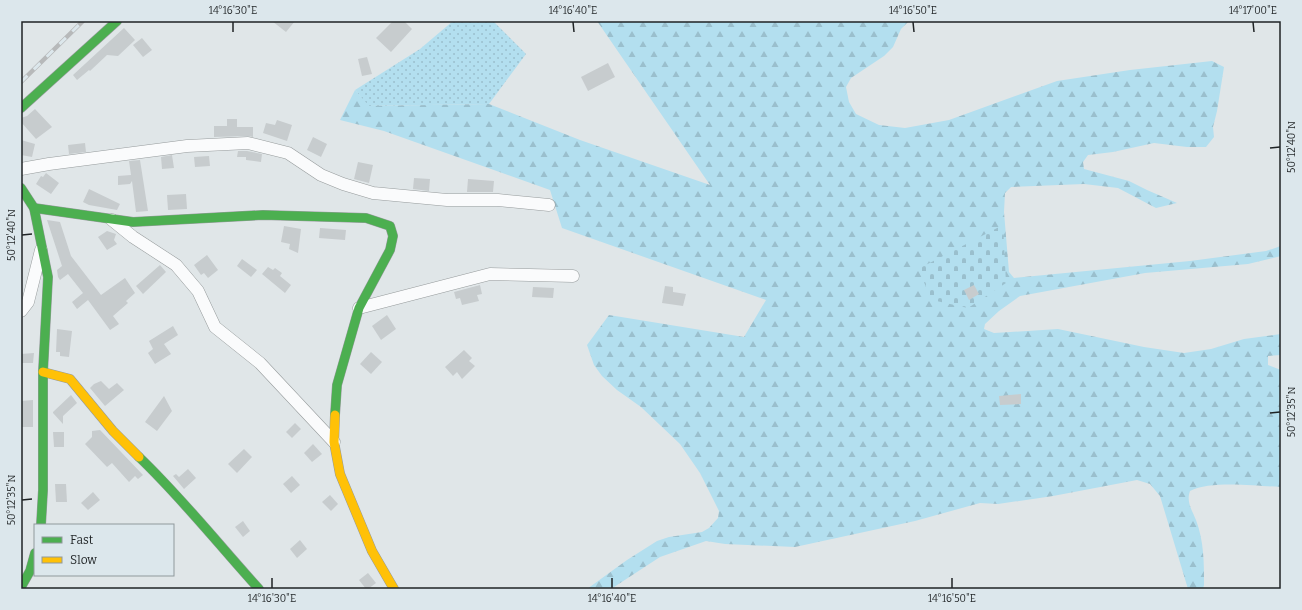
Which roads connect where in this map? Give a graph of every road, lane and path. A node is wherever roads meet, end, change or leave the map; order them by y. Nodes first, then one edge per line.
1 (117, 21) edge
2 (21, 108) edge
3 (21, 169) edge
4 (21, 188) edge
5 (549, 205) dead end
6 (34, 208) junction
7 (112, 220) junction
8 (41, 248) junction
9 (573, 276) dead end
10 (360, 308) junction
11 (21, 311) edge
12 (43, 372) junction
13 (334, 442) junction
14 (41, 524) edge
15 (34, 557) edge
16 (21, 586) edge
17 (260, 589) edge
18 (394, 589) edge

1 - 2 street
3 - 5 street
4 - 6 street
6 - 7 street
6 - 8 street
7 - 10 street
7 - 13 street
8 - 11 street
8 - 12 street
9 - 10 street
10 - 13 street
12 - 14 street
12 - 17 street
13 - 18 street
15 - 16 street

